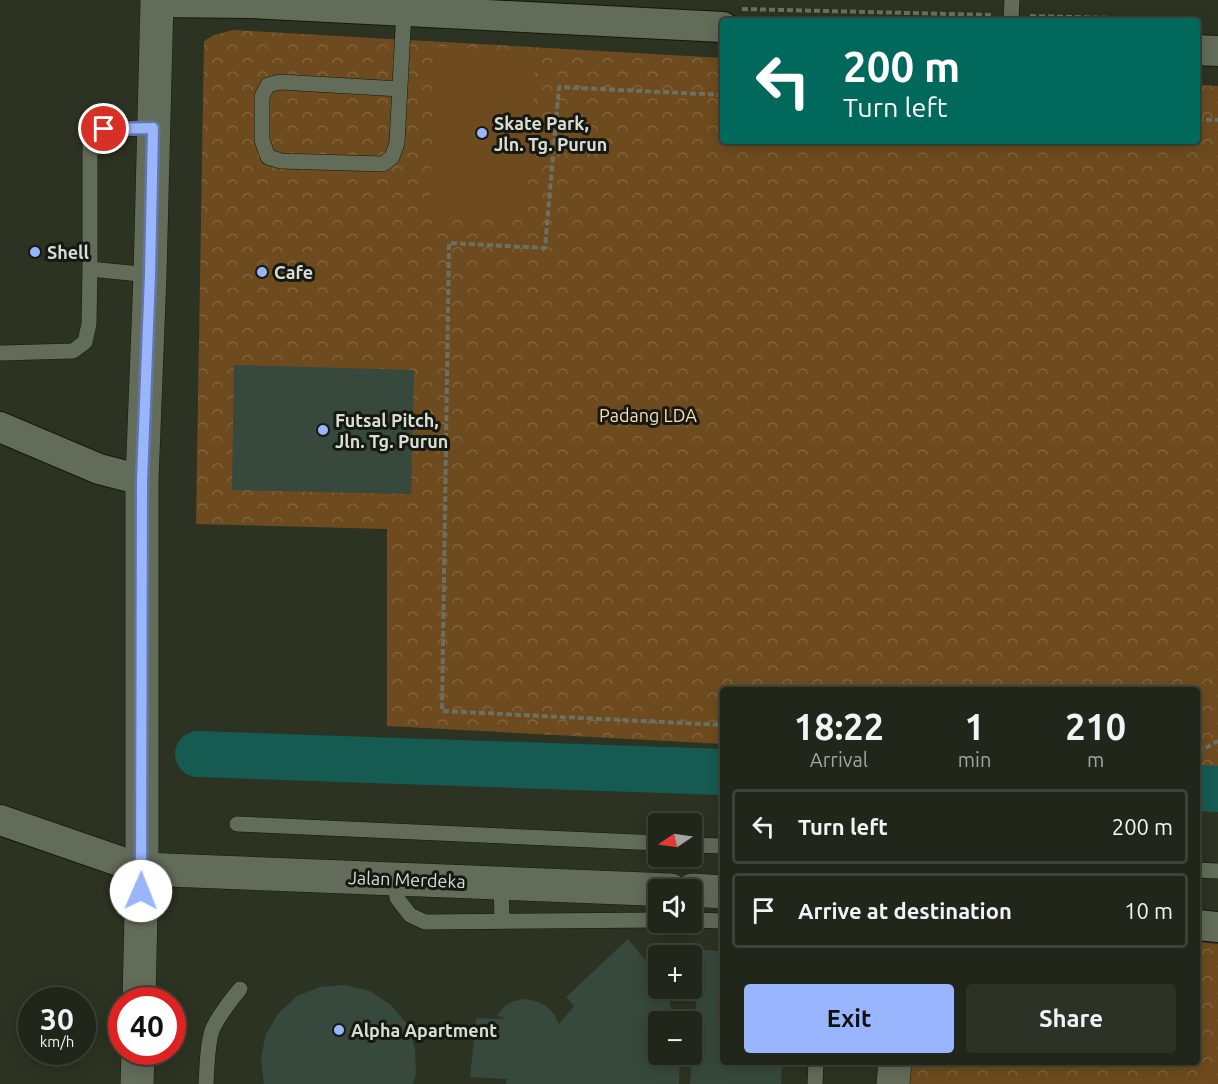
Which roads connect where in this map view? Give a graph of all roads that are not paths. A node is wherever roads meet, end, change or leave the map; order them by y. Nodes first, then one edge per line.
1 (157, 1) edge
2 (404, 10) junction
3 (639, 11) edge
4 (732, 18) edge
5 (1200, 50) edge
6 (1218, 51) edge
7 (400, 89) junction
8 (153, 128) junction
9 (90, 269) junction
10 (150, 275) junction
11 (1, 353) edge
12 (0, 427) edge
13 (142, 480) junction
14 (0, 820) edge
15 (237, 824) dead end
16 (648, 843) edge
17 (702, 845) edge
18 (720, 846) edge
19 (142, 869) junction
20 (1200, 870) edge
21 (1218, 871) edge
22 (394, 878) junction
23 (501, 883) junction
24 (648, 897) edge
25 (702, 906) edge
26 (720, 919) edge
27 (648, 920) edge
28 (502, 921) junction
29 (1200, 926) edge
30 (1218, 927) edge
31 (139, 987) edge
32 (240, 989) dead end
33 (138, 1065) edge
34 (816, 1065) edge
35 (895, 1065) edge
36 (137, 1084) edge
37 (206, 1084) edge
38 (815, 1084) edge
39 (893, 1084) edge

1 - 2 street
1 - 8 street
2 - 3 street
2 - 7 lane
3 - 4 street
5 - 6 street
7 - 7 lane
8 - 9 lane
8 - 10 street
9 - 10 lane
9 - 11 lane
10 - 13 street
12 - 13 street
13 - 19 street
14 - 19 street
15 - 16 lane
17 - 18 lane
19 - 22 street, Jalan Merdeka
19 - 31 street
20 - 21 lane
22 - 23 street, Jalan Merdeka
22 - 28 lane
23 - 24 street, Jalan Merdeka
23 - 28 lane
25 - 26 lane
27 - 28 lane
29 - 30 street
32 - 37 lane
33 - 36 street
34 - 38 lane
35 - 39 street

